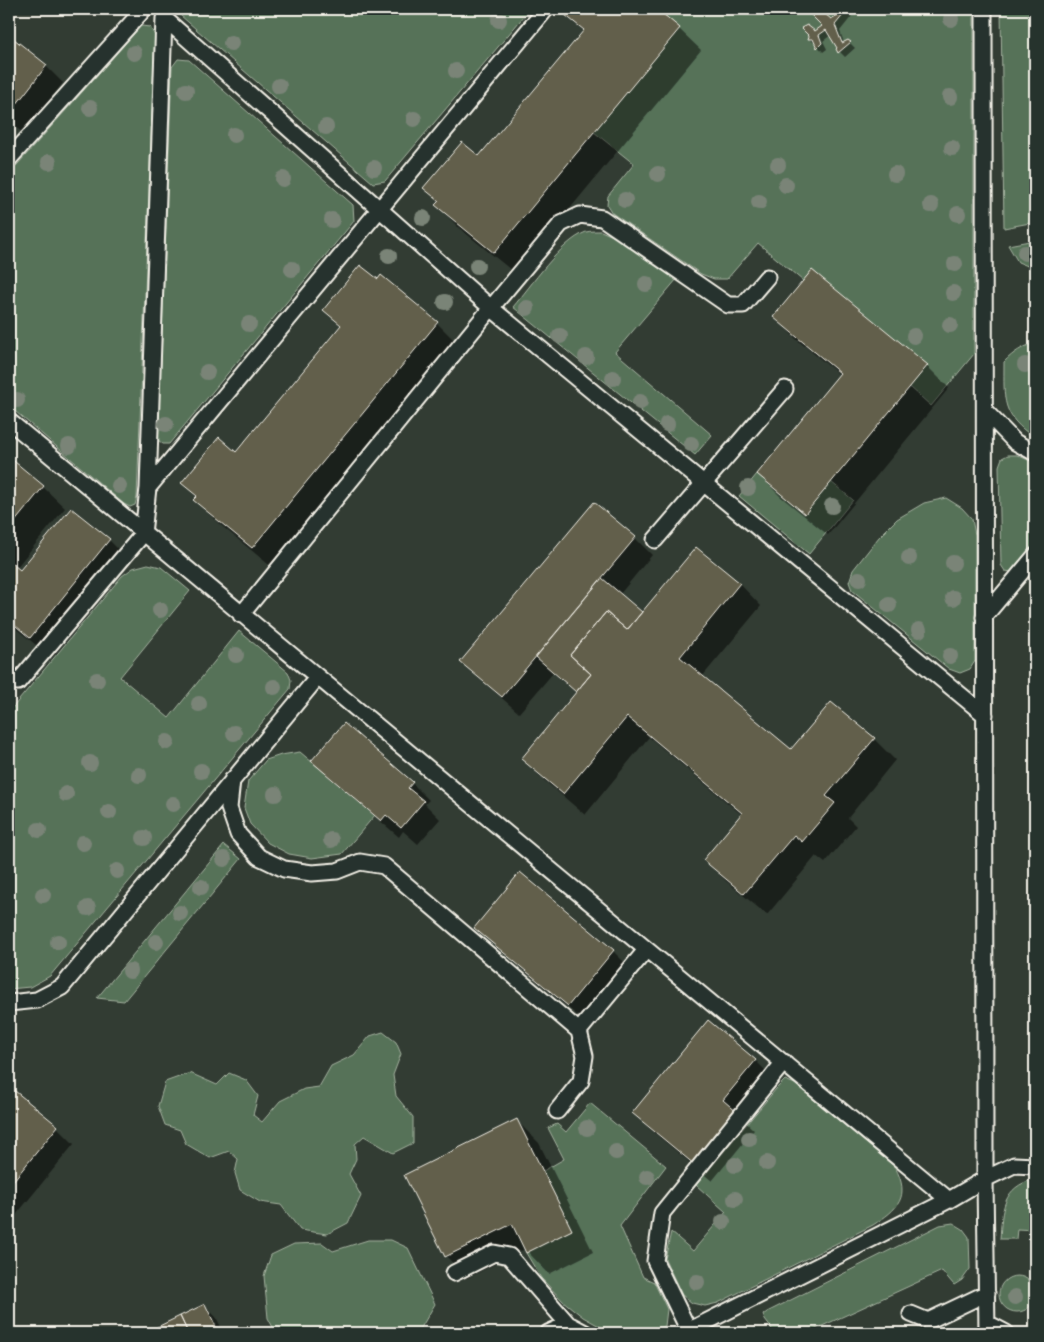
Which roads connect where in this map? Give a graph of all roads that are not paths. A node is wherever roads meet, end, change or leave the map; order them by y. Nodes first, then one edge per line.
1 (144, 9) edge
2 (546, 9) edge
3 (984, 9) edge
4 (158, 14) edge
5 (9, 159) edge
6 (379, 210) junction
7 (767, 277) dead end
8 (491, 308) junction
9 (785, 389) dead end
10 (985, 411) junction
11 (9, 421) edge
12 (1035, 453) edge
13 (703, 483) junction
14 (148, 488) junction
15 (143, 534) junction
16 (655, 540) dead end
17 (1035, 556) edge
18 (241, 615) junction
19 (984, 617) junction
20 (317, 678) junction
21 (9, 681) edge
22 (985, 716) junction
23 (232, 780) junction
24 (646, 950) junction
25 (9, 1003) edge
26 (578, 1031) junction
27 (784, 1062) junction
28 (557, 1110) dead end
29 (1035, 1166) edge
30 (985, 1179) junction
31 (949, 1200) junction
32 (454, 1273) dead end
33 (987, 1293) junction
34 (911, 1314) dead end
35 (568, 1324) junction
36 (987, 1328) edge
37 (687, 1332) edge
38 (548, 1333) edge
39 (585, 1333) edge
40 (1006, 1333) edge

1 - 5 lane
2 - 6 lane
3 - 10 lane
4 - 6 lane
4 - 14 lane
6 - 8 lane
6 - 14 lane
7 - 8 lane
8 - 13 lane
8 - 18 lane
9 - 13 lane
10 - 12 lane
10 - 19 lane
11 - 15 lane
13 - 16 lane
13 - 22 lane
14 - 15 lane
15 - 18 lane
15 - 21 lane
17 - 19 lane
18 - 20 lane
19 - 22 lane
20 - 23 lane
20 - 24 lane
22 - 30 lane
23 - 25 lane
23 - 26 lane
24 - 26 lane
24 - 27 lane
26 - 28 lane
27 - 31 lane
27 - 37 lane
29 - 30 lane
30 - 31 lane
30 - 33 lane
31 - 37 lane
32 - 35 lane
33 - 34 lane
33 - 36 lane
35 - 38 lane
35 - 39 lane
36 - 40 lane

